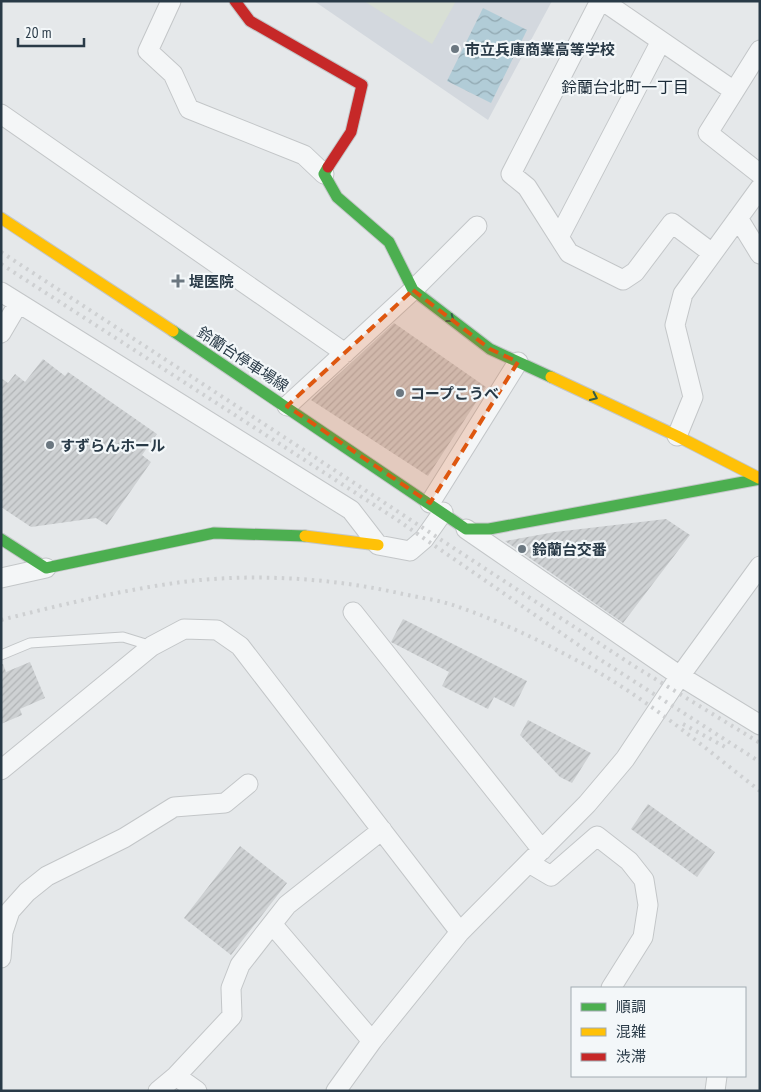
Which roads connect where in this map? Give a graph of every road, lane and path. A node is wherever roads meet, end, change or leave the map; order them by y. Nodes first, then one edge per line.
1 (171, 1) edge
2 (235, 1) edge
3 (602, 1) edge
4 (661, 41) junction
5 (760, 50) edge
6 (734, 91) junction
7 (1, 114) edge
8 (324, 174) junction
9 (760, 174) edge
10 (760, 188) edge
11 (1, 218) edge
12 (738, 218) junction
13 (477, 226) dead end
14 (559, 237) junction
15 (712, 254) junction
16 (760, 254) edge
17 (413, 290) junction
18 (1, 292) edge
19 (18, 304) junction
20 (1, 333) edge
21 (345, 353) junction
22 (518, 362) junction
23 (287, 406) junction
24 (678, 436) junction
25 (759, 479) edge
26 (437, 508) junction
27 (466, 529) junction
28 (1, 539) edge
29 (378, 546) junction
30 (760, 566) edge
31 (46, 568) junction
32 (1, 578) edge
33 (353, 612) dead end
34 (152, 646) junction
35 (1, 655) edge
36 (680, 676) junction
37 (760, 725) edge
38 (1, 770) edge
39 (248, 784) dead end
40 (382, 830) junction
41 (536, 856) junction
42 (272, 924) junction
43 (460, 932) junction
44 (1, 958) edge
45 (612, 987) edge
46 (372, 1041) junction
47 (176, 1076) junction
48 (717, 1077) edge
49 (158, 1091) edge
50 (197, 1091) edge
51 (336, 1091) edge
52 (715, 1091) edge

1 - 8 street
2 - 8 street
3 - 4 street
3 - 14 street
4 - 6 street
4 - 14 street
5 - 6 street
6 - 9 street
7 - 21 street
8 - 17 street
10 - 12 street
11 - 23 street, 鈴蘭台停車場線
12 - 15 street
12 - 16 street
13 - 17 street
14 - 15 street
15 - 24 street
17 - 21 street
17 -> 22 street
18 - 19 street
19 - 20 street
19 - 29 street
21 - 23 street
22 -> 24 street
22 - 26 street
23 - 26 street, 鈴蘭台停車場線
24 - 25 street
25 - 27 street
26 - 27 street, 鈴蘭台停車場線
26 - 29 street
27 - 36 street
28 - 31 street
29 - 31 street
30 - 36 street
31 - 32 street
33 - 41 street
34 - 35 lane
34 - 38 street
34 - 40 street
36 - 37 street
36 - 41 street
39 - 44 street
40 - 42 street
40 - 43 street
41 - 43 street
41 - 45 street
42 - 46 street
42 - 47 street
43 - 46 street
46 - 51 street
47 - 49 street
47 - 50 street
48 - 52 street

